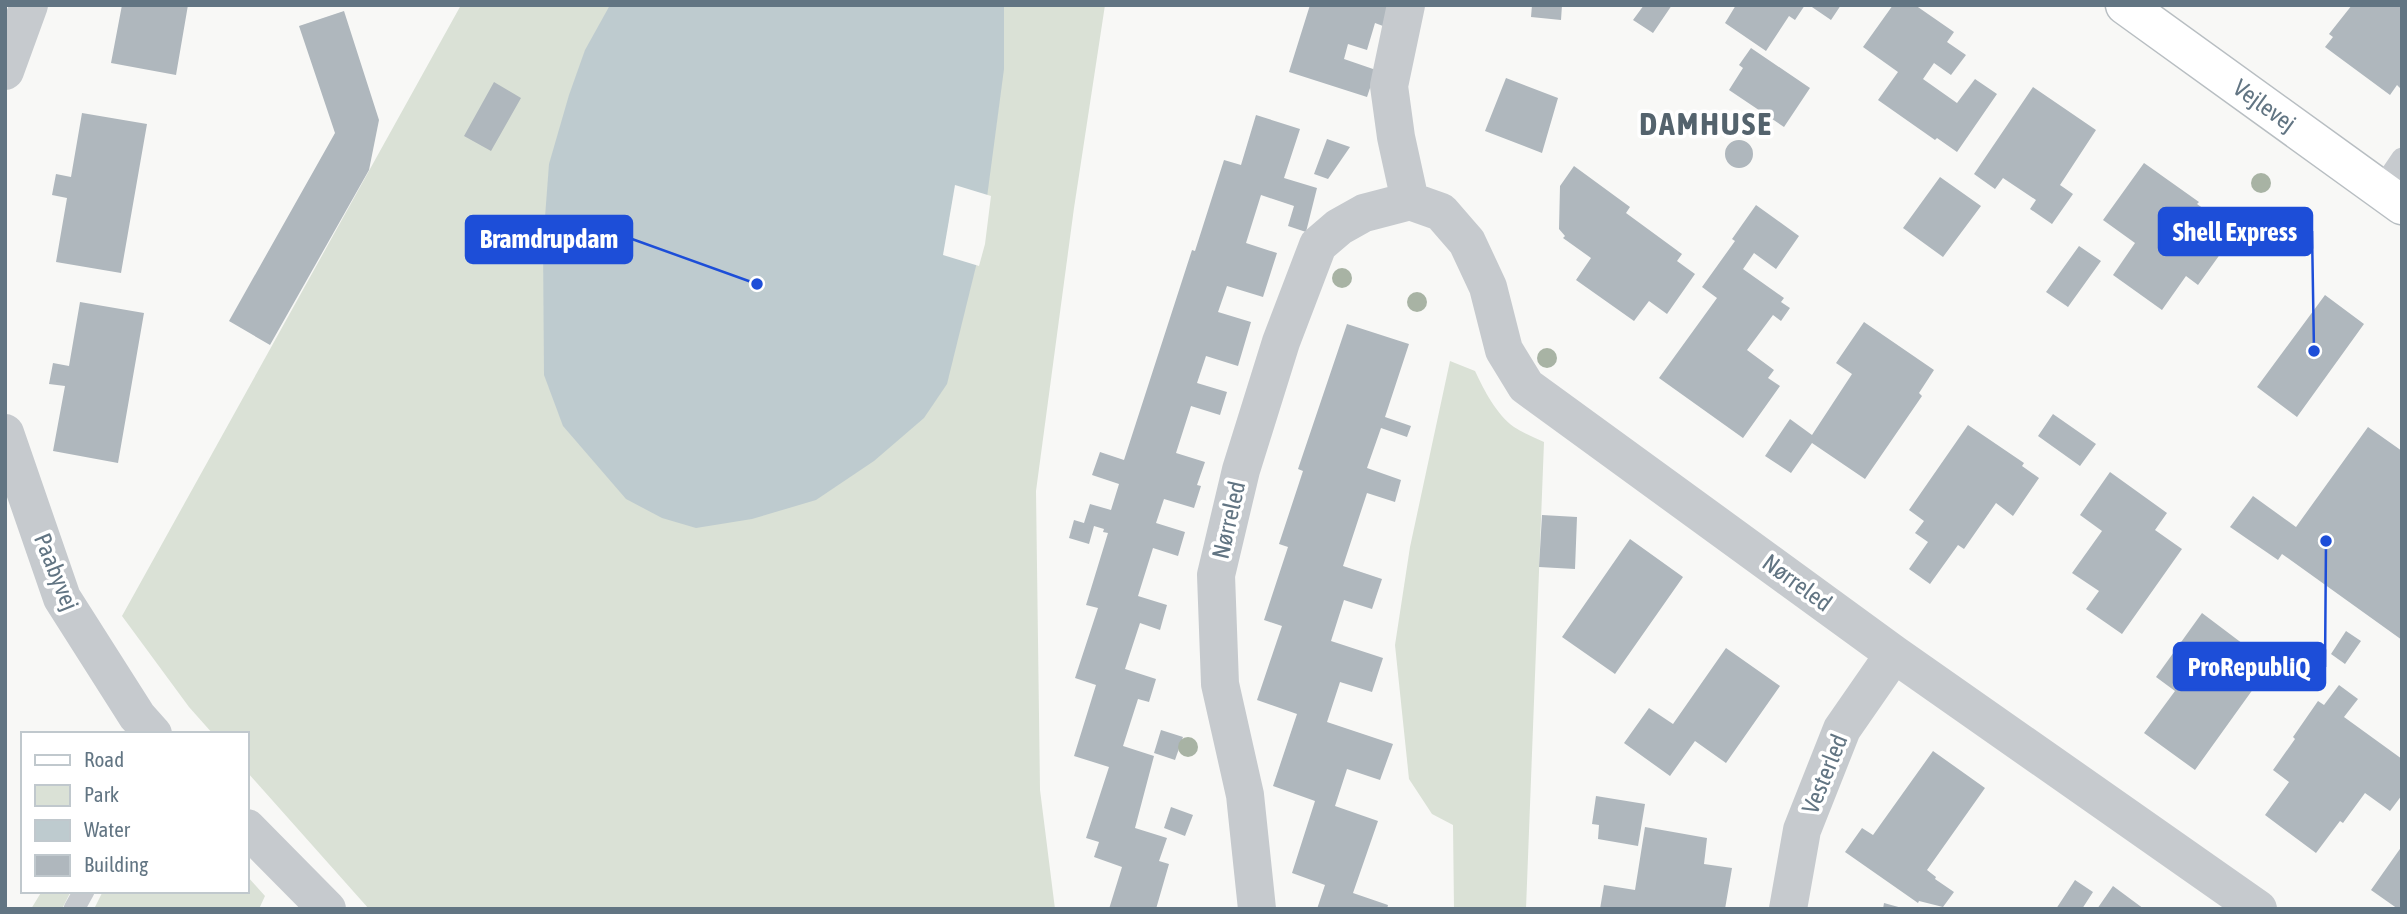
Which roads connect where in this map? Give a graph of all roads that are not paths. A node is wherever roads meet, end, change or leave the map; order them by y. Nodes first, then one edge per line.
1 (29, 5) edge
2 (1406, 5) edge
3 (2124, 5) edge
4 (5, 71) edge
5 (2402, 158) edge
6 (2391, 197) edge
7 (1410, 201) junction
8 (5, 433) edge
9 (1894, 654) junction
10 (151, 732) edge
11 (248, 829) edge
12 (83, 893) edge
13 (314, 904) edge
14 (74, 909) edge
15 (1257, 909) edge
16 (1788, 909) edge
17 (2258, 909) edge

1 - 4 street
2 - 7 street
3 - 6 street, Vejlevej
5 - 6 lane
7 - 9 street, Nørreled
7 - 15 street, Nørreled
8 - 10 street, Paabyvej
9 - 16 street, Vesterled
9 - 17 street, Nørreled
11 - 13 street
12 - 14 lane

